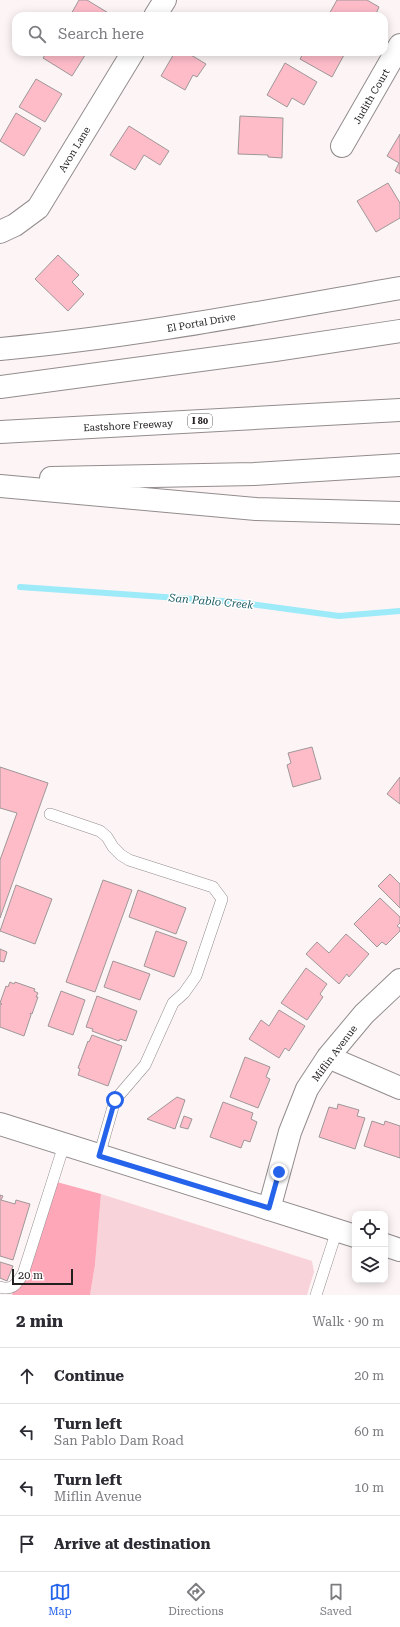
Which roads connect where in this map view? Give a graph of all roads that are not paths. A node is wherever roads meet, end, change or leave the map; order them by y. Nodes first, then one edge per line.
1 (164, 0) edge
2 (157, 12) edge
3 (400, 45) edge
4 (131, 56) edge
5 (342, 146) dead end
6 (0, 232) edge
7 (400, 288) edge
8 (400, 331) edge
9 (0, 349) edge
10 (0, 388) edge
11 (400, 410) edge
12 (0, 432) edge
13 (400, 465) edge
14 (0, 479) edge
15 (0, 486) edge
16 (400, 513) edge
17 (50, 814) dead end
18 (400, 980) edge
19 (328, 1057) junction
20 (400, 1088) edge
21 (0, 1124) edge
22 (64, 1145) junction
23 (99, 1156) junction
24 (269, 1208) junction
25 (346, 1233) edge
26 (388, 1247) edge
27 (400, 1250) edge
28 (0, 1287) edge
29 (13, 1291) edge
30 (316, 1295) edge

1 - 2 main road
3 - 5 main road, Judith Court
4 - 6 main road, Avon Lane
7 - 9 main road, El Portal Drive
8 - 10 main road
11 - 12 main road, Eastshore Freeway / I 80
13 - 14 main road
15 - 16 main road
17 - 23 lane
18 - 19 main road, Miflin Avenue
19 - 20 main road
19 - 24 main road, Miflin Avenue
21 - 22 main road
22 - 23 main road
22 - 29 lane
23 - 24 main road
24 - 25 main road
25 - 30 lane
26 - 27 main road
28 - 29 lane

